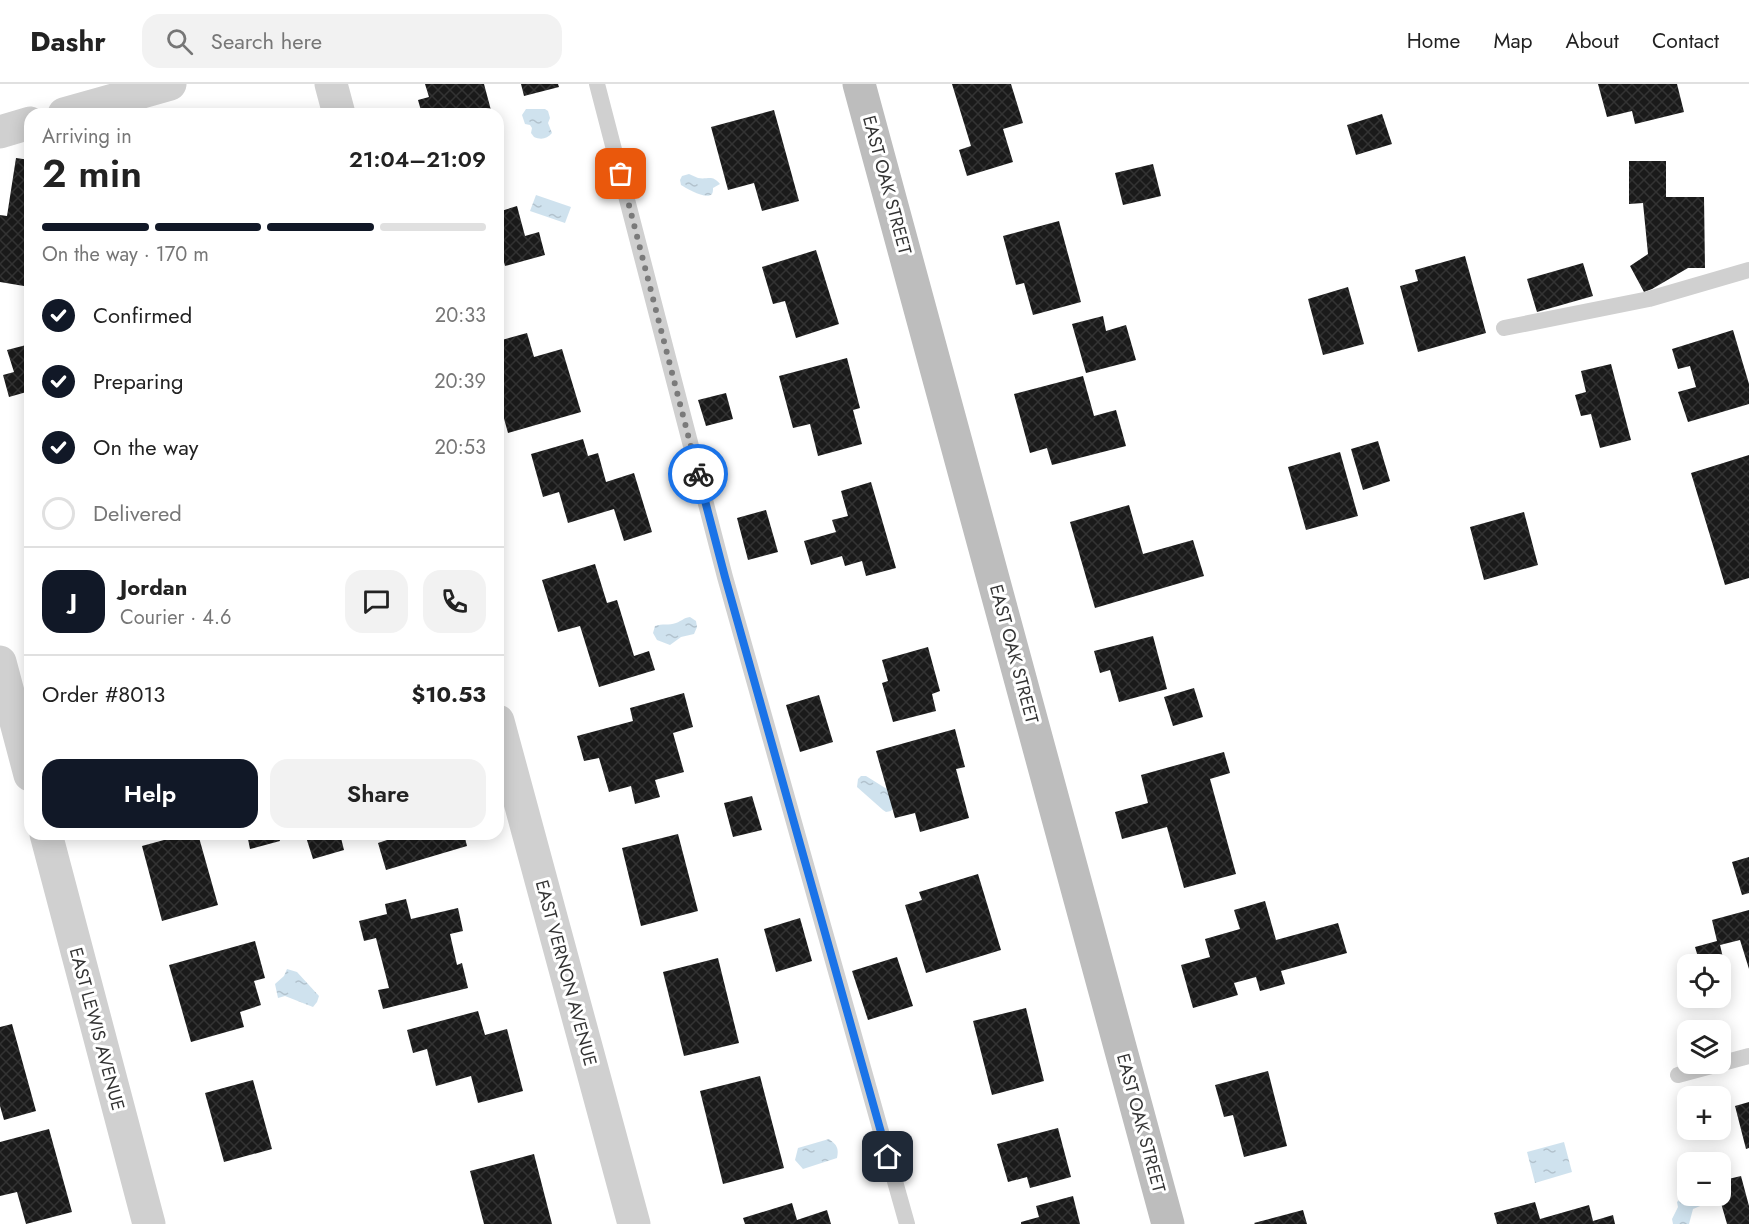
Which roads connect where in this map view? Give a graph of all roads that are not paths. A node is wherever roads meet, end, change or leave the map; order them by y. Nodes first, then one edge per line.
1 (170, 84) edge
2 (331, 84) edge
3 (597, 84) edge
4 (859, 84) edge
5 (96, 94) edge
6 (74, 108) edge
7 (337, 108) edge
8 (24, 125) edge
9 (0, 132) edge
10 (1749, 270) edge
11 (1504, 328) dead end
12 (0, 663) edge
13 (504, 744) edge
14 (24, 753) edge
15 (48, 840) edge
16 (1749, 1056) edge
17 (1678, 1075) dead end
18 (149, 1224) edge
19 (633, 1224) edge
20 (907, 1224) edge
21 (1168, 1224) edge

1 - 5 street
2 - 7 street
3 - 20 lane
4 - 21 street, EAST OAK STREET
5 - 6 street
8 - 9 street
10 - 11 lane
12 - 14 street
13 - 19 street, EAST VERNON AVENUE
15 - 18 street, EAST LEWIS AVENUE
16 - 17 lane

